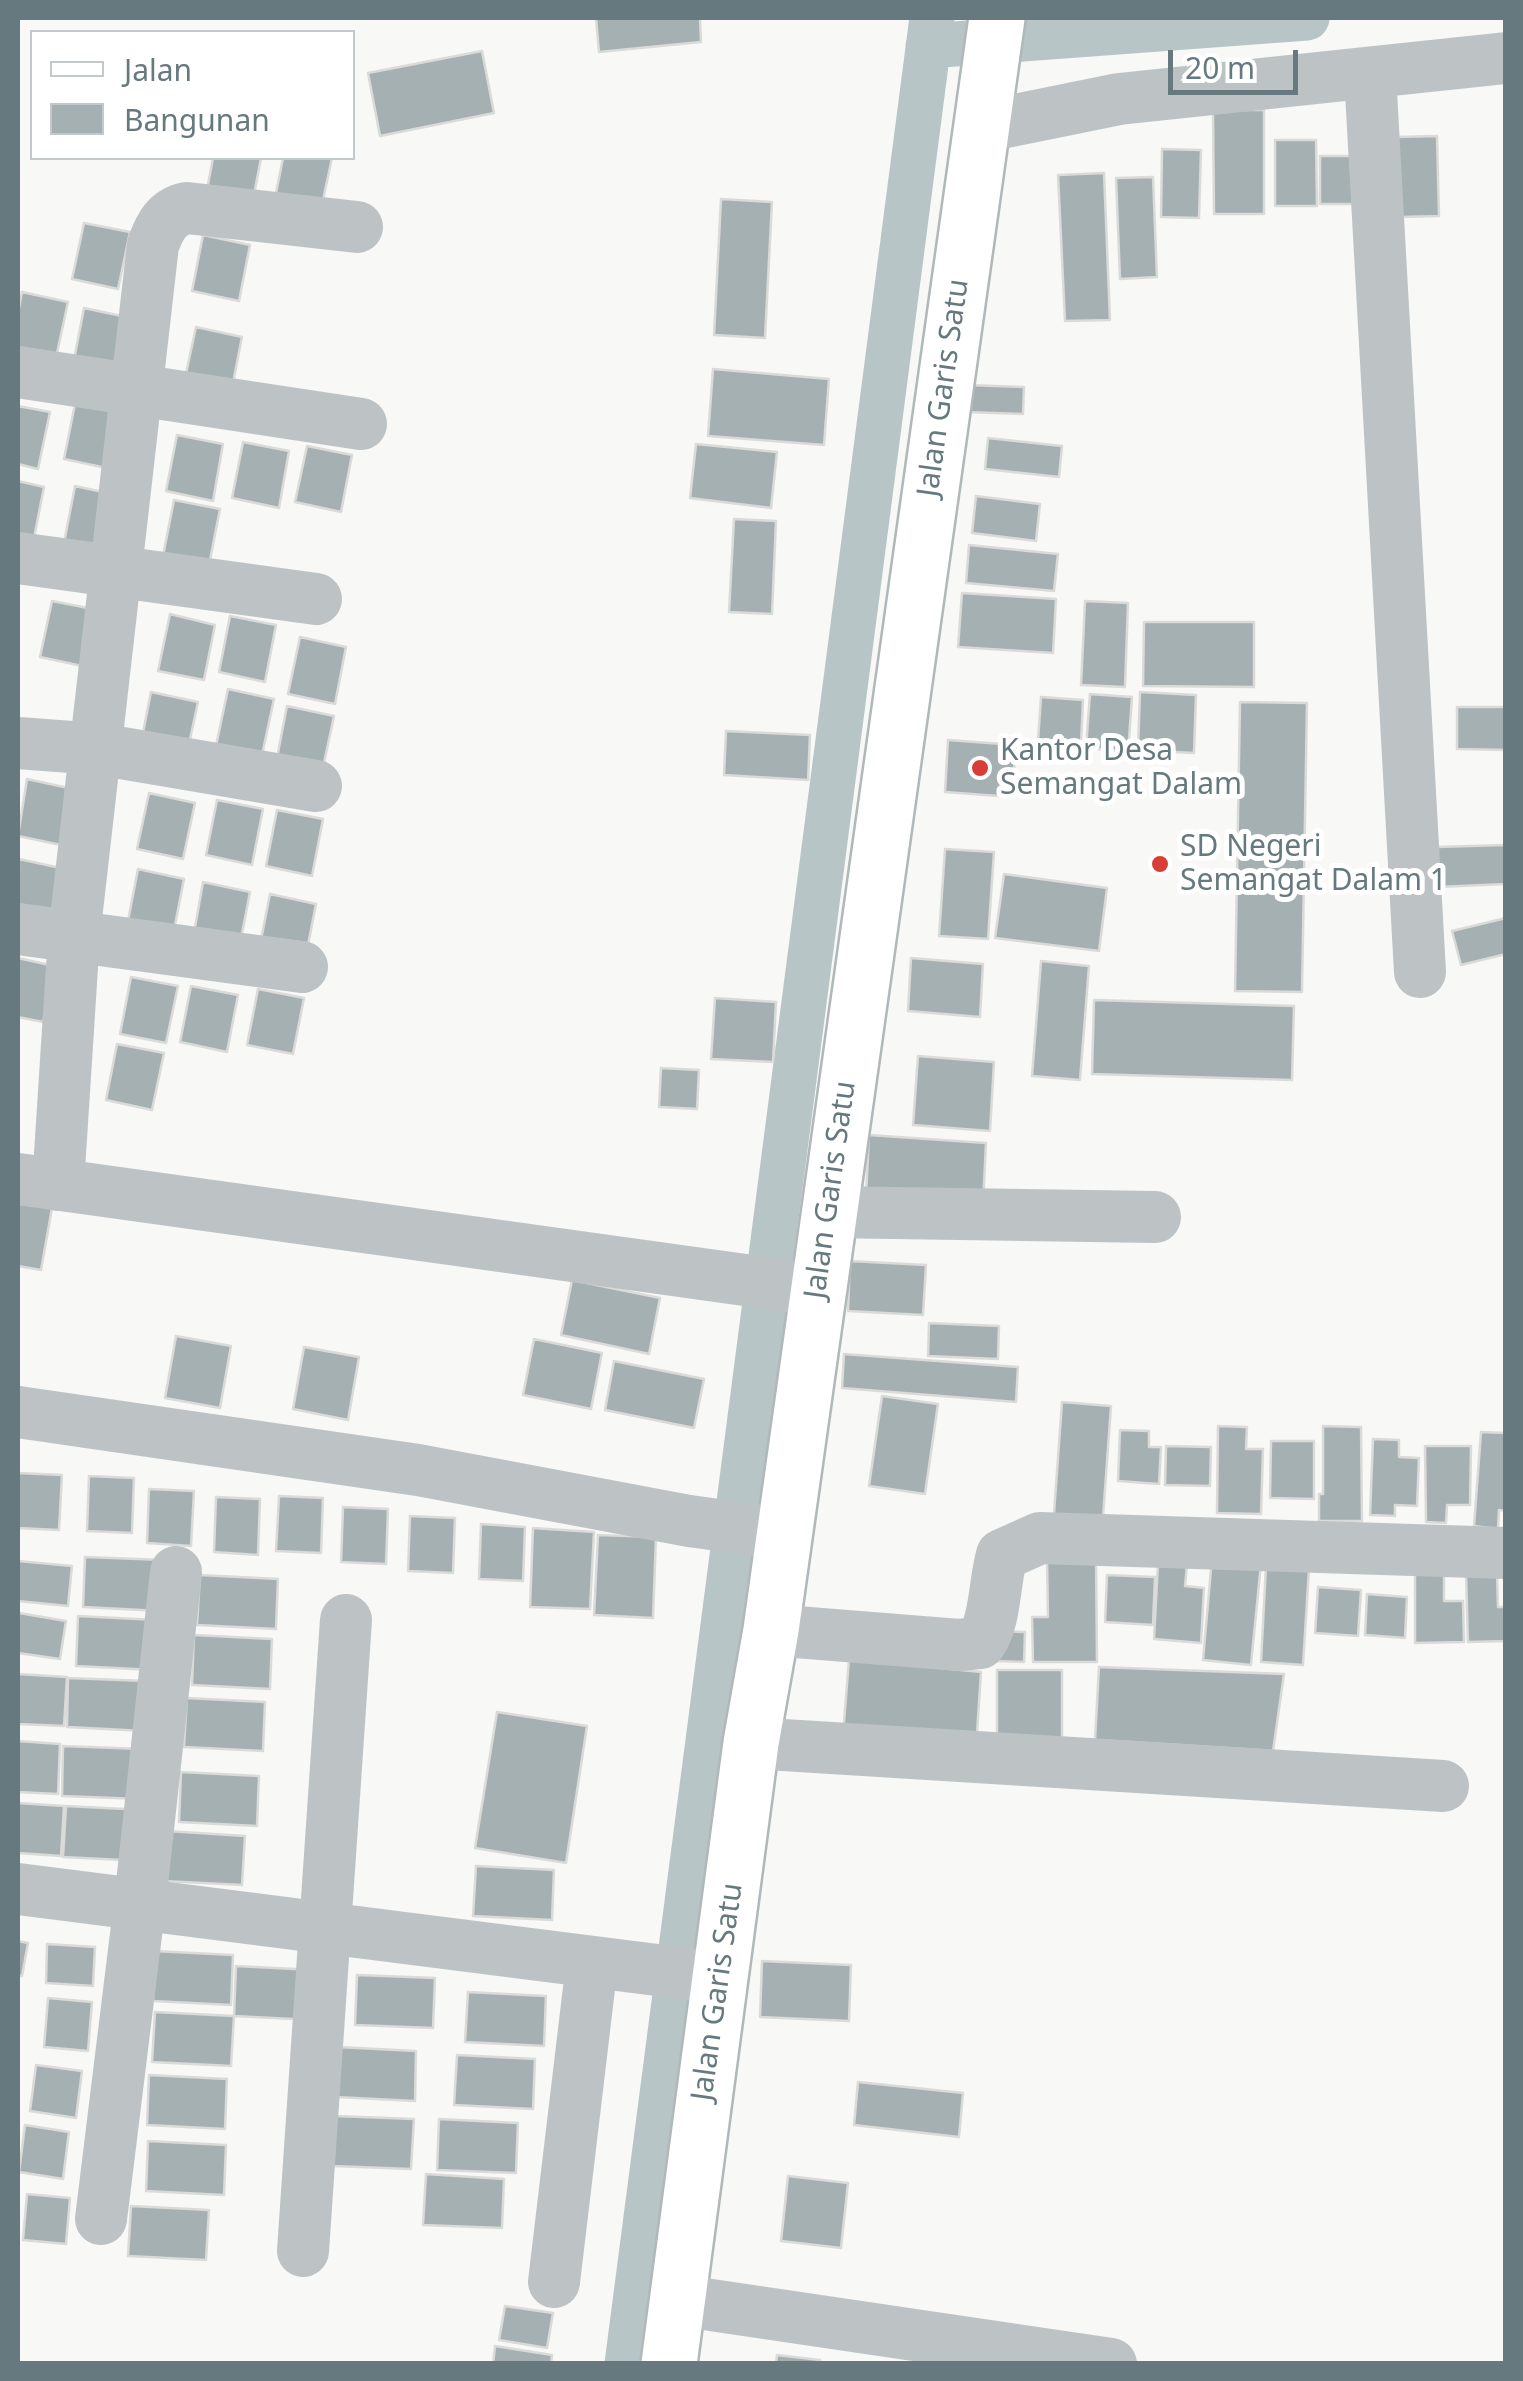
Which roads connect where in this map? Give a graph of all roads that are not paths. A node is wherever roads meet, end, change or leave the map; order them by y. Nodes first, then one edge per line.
1 (997, 18) edge
2 (1506, 58) edge
3 (1370, 74) junction
4 (983, 116) junction
5 (357, 227) dead end
6 (18, 372) edge
7 (136, 392) junction
8 (361, 424) dead end
9 (18, 558) edge
10 (116, 571) junction
11 (316, 598) dead end
12 (18, 742) edge
13 (98, 749) junction
14 (316, 786) dead end
15 (18, 929) edge
16 (74, 936) junction
17 (302, 967) dead end
18 (1420, 972) dead end
19 (39, 1111) edge
20 (38, 1182) edge
21 (828, 1212) junction
22 (1155, 1217) dead end
23 (804, 1287) junction
24 (18, 1412) edge
25 (770, 1532) junction
26 (1506, 1553) edge
27 (176, 1572) dead end
28 (346, 1620) dead end
29 (771, 1630) junction
30 (751, 1742) junction
31 (1442, 1786) dead end
32 (18, 1889) edge
33 (140, 1902) junction
34 (325, 1928) junction
35 (610, 1965) junction
36 (707, 1976) junction
37 (101, 2219) dead end
38 (303, 2250) dead end
39 (554, 2282) dead end
40 (677, 2300) junction
41 (669, 2364) edge
42 (1111, 2364) edge

1 - 4 street, Jalan Garis Satu
2 - 3 street
3 - 4 street
3 - 18 street
4 - 21 street, Jalan Garis Satu
5 - 7 street
6 - 7 street
7 - 8 street
7 - 10 street
9 - 10 street
10 - 11 street
10 - 13 street
12 - 13 street
13 - 14 street
13 - 16 street
15 - 16 street
16 - 17 street
16 - 19 street
19 - 20 street
20 - 23 street
21 - 22 street
21 - 23 street, Jalan Garis Satu
23 - 25 street, Jalan Garis Satu
24 - 25 street
25 - 29 street, Jalan Garis Satu
26 - 29 street
27 - 33 street
28 - 34 street
29 - 30 street, Jalan Garis Satu
30 - 31 street
30 - 36 street, Jalan Garis Satu
32 - 33 street
33 - 34 street
33 - 37 street
34 - 35 street
34 - 38 street
35 - 36 street
35 - 39 street
36 - 40 street, Jalan Garis Satu
40 - 41 street, Jalan Garis Satu
40 - 42 street

